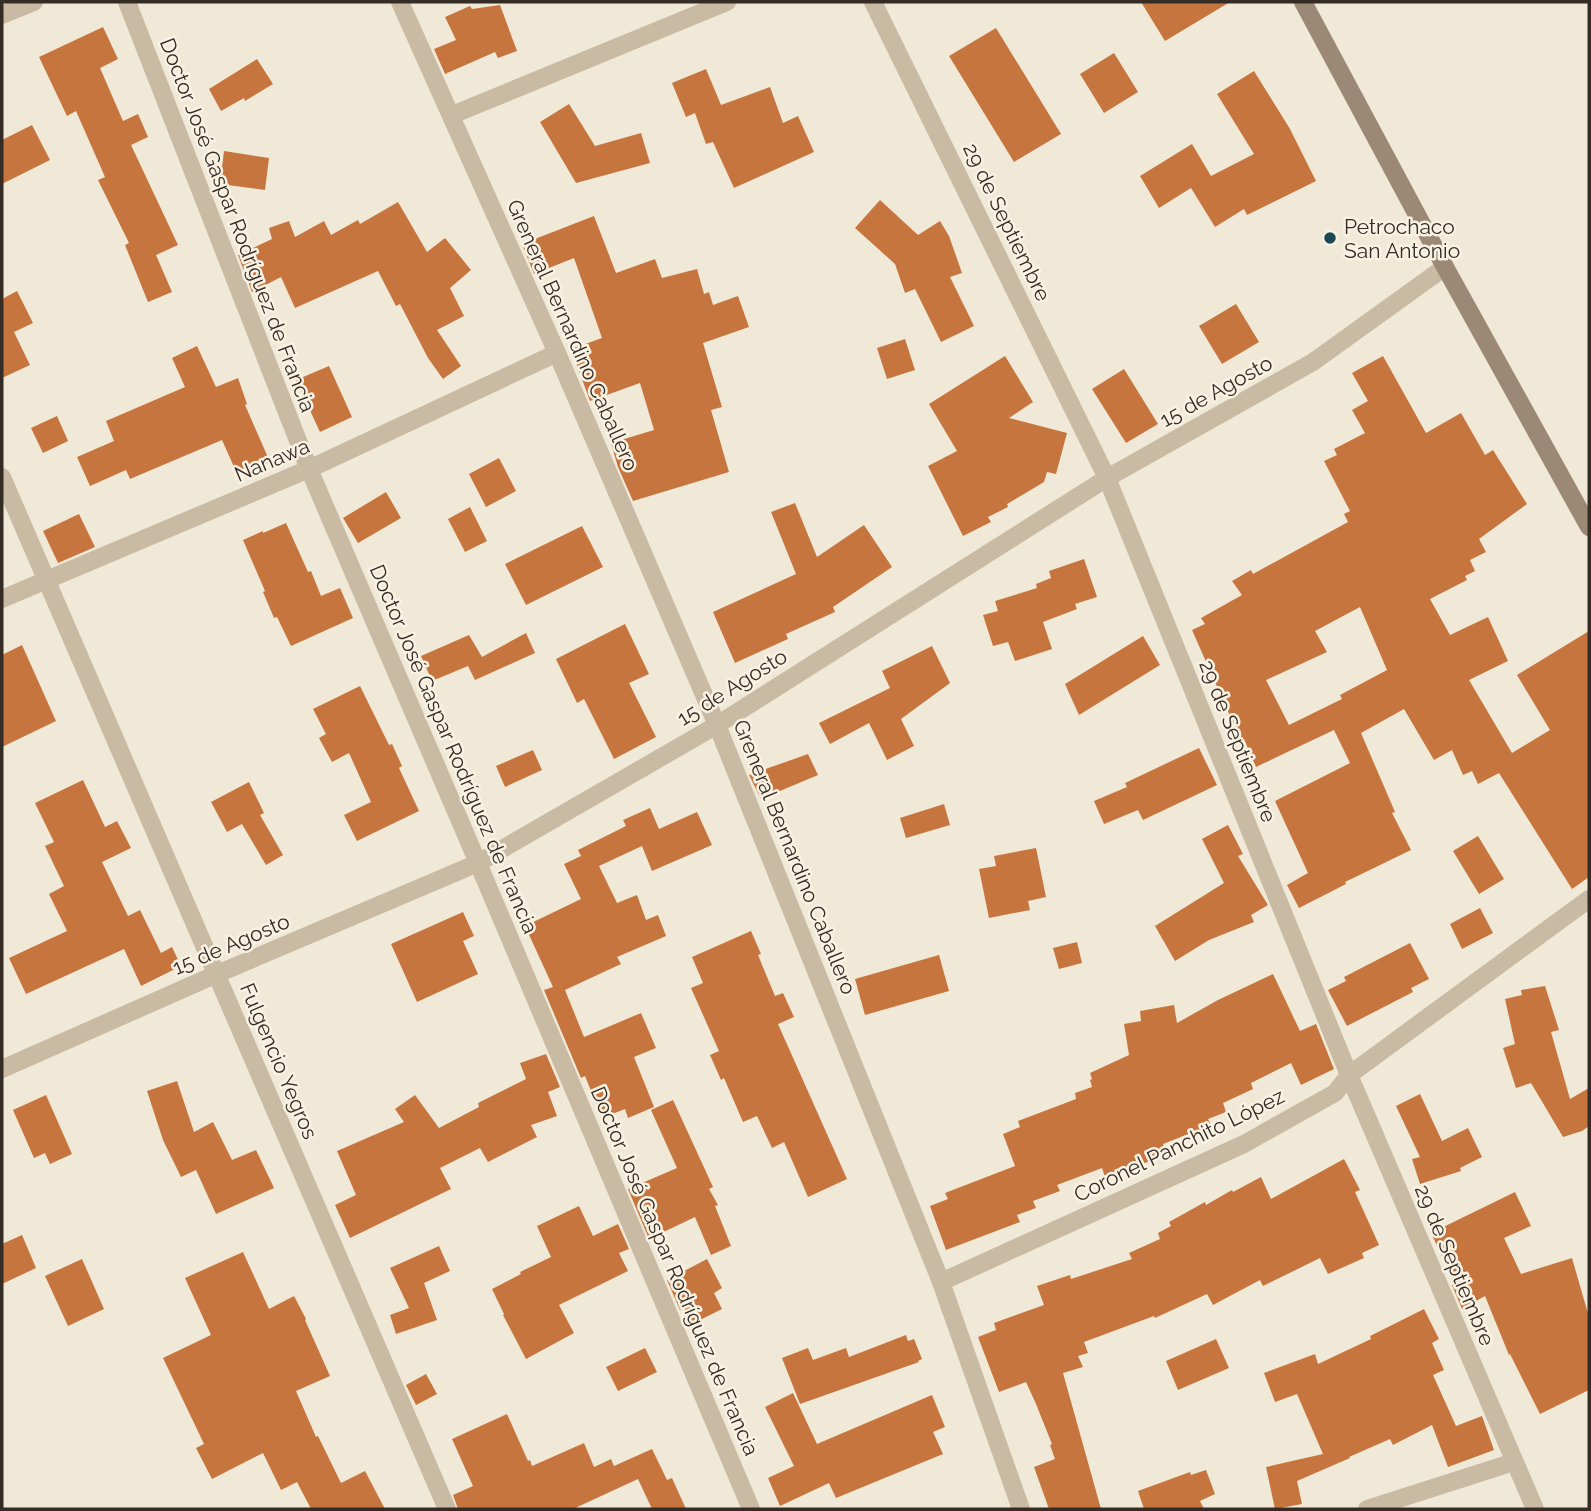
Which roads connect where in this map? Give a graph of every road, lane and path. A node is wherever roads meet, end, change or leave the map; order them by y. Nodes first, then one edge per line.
1 (34, 2) edge
2 (127, 2) edge
3 (400, 2) edge
4 (727, 2) edge
5 (873, 2) edge
6 (1303, 2) edge
7 (2, 15) edge
8 (452, 115) junction
9 (1445, 267) junction
10 (557, 353) junction
11 (309, 469) junction
12 (2, 477) edge
13 (1107, 478) junction
14 (1589, 527) edge
15 (45, 580) junction
16 (2, 599) edge
17 (717, 725) junction
18 (478, 863) junction
19 (1589, 898) edge
20 (216, 974) junction
21 (2, 1069) edge
22 (1349, 1075) junction
23 (941, 1282) junction
24 (1514, 1462) junction
25 (447, 1509) edge
26 (751, 1509) edge
27 (1021, 1509) edge
28 (1367, 1509) edge
29 (1535, 1509) edge

1 - 7 street
2 - 11 street, Doctor José Gaspar Rodríguez de Francia
3 - 8 street, Greneral Bernardino Caballero
4 - 8 street
5 - 13 street, 29 de Septiembre
6 - 9 main road
8 - 10 street, Greneral Bernardino Caballero
9 - 13 street, 15 de Agosto
9 - 14 main road
10 - 11 street, Nanawa
10 - 17 street, Greneral Bernardino Caballero
11 - 15 street, Nanawa
11 - 18 street, Doctor José Gaspar Rodríguez de Francia
12 - 15 street, Fulgencio Yegros
13 - 17 street, 15 de Agosto
13 - 22 street, 29 de Septiembre
15 - 16 street, Nanawa
15 - 20 street, Fulgencio Yegros
17 - 18 street, 15 de Agosto
17 - 23 street, Greneral Bernardino Caballero
18 - 20 street, 15 de Agosto
18 - 26 street, Doctor José Gaspar Rodríguez de Francia
19 - 22 street, Coronel Panchito López
20 - 21 street, 15 de Agosto
20 - 25 street, Fulgencio Yegros
22 - 23 street, Coronel Panchito López
22 - 24 street, 29 de Septiembre
23 - 27 street, Greneral Bernardino Caballero
24 - 28 street
24 - 29 street, 29 de Septiembre

